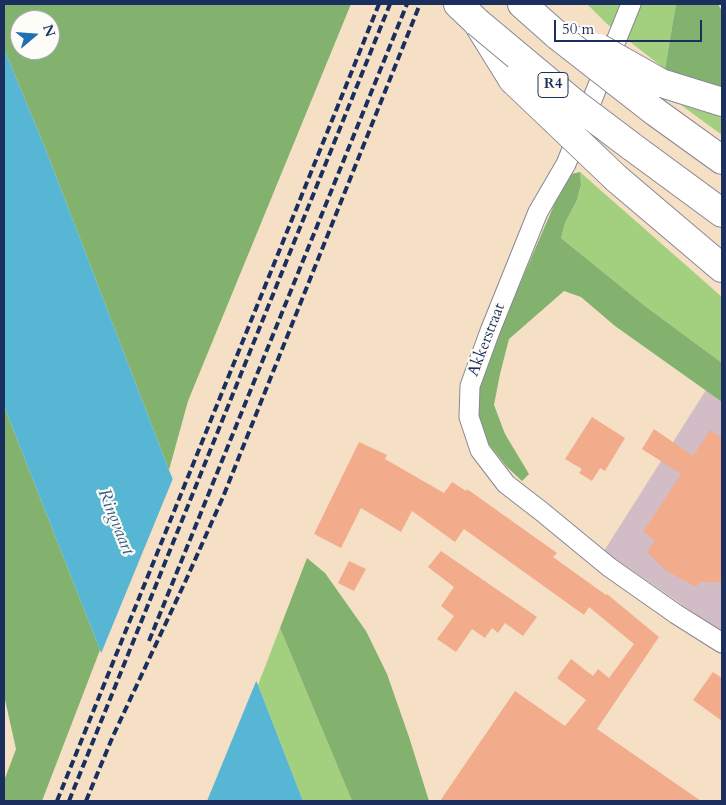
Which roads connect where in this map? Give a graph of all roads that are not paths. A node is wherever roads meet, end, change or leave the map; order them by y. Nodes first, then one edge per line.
1 (522, 4) edge
2 (631, 4) edge
3 (467, 13) edge
4 (558, 36) junction
5 (722, 102) edge
6 (722, 160) edge
7 (722, 213) edge
8 (722, 268) edge
9 (722, 643) edge

1 - 4 highway, R4
2 - 9 street, Akkerstraat
3 - 7 highway, R4, bridge
3 - 8 highway, bridge
4 - 5 highway, bridge
4 - 6 highway, R4, bridge

